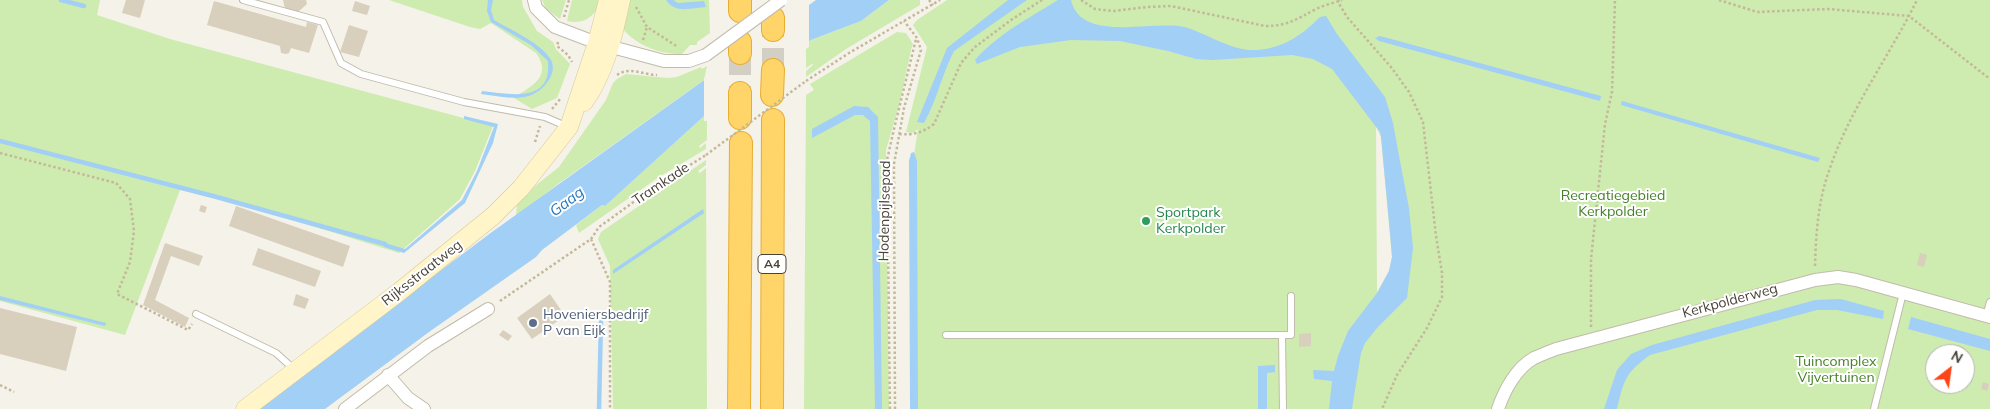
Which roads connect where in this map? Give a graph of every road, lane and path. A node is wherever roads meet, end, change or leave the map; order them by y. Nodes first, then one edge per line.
1 (243, 0) edge
2 (534, 0) edge
3 (569, 0) edge
4 (608, 0) edge
5 (621, 0) edge
6 (632, 0) edge
7 (929, 0) edge
8 (940, 0) edge
9 (1042, 0) edge
10 (1081, 0) edge
11 (1615, 0) edge
12 (1719, 0) edge
13 (1917, 0) edge
14 (1339, 1) edge
15 (933, 5) junction
16 (775, 16) edge
17 (1909, 16) junction
18 (904, 21) junction
19 (561, 30) junction
20 (917, 38) junction
21 (603, 44) junction
22 (702, 57) junction
23 (574, 64) dead end
24 (773, 70) tunnel mouth
25 (661, 75) dead end
26 (614, 78) dead end
27 (1990, 79) edge
28 (740, 93) tunnel mouth
29 (772, 95) dead end
30 (740, 118) dead end
31 (772, 120) dead end
32 (572, 121) junction
33 (899, 134) junction
34 (740, 143) dead end
35 (0, 153) edge
36 (591, 238) junction
37 (1815, 280) junction
38 (1903, 293) junction
39 (1291, 296) dead end
40 (1990, 302) edge
41 (488, 309) joint
42 (196, 314) joint
43 (1988, 317) edge
44 (1282, 335) junction
45 (946, 336) dead end
46 (1592, 339) junction
47 (296, 371) junction
48 (388, 375) junction
49 (0, 385) edge
50 (14, 392) dead end
51 (245, 409) edge
52 (345, 409) edge
53 (424, 409) edge
54 (610, 409) edge
55 (739, 409) edge
56 (772, 409) edge
57 (890, 409) edge
58 (895, 409) edge
59 (1283, 409) edge
60 (1382, 409) edge
61 (1498, 409) edge
62 (1874, 409) edge

1 - 32 lane
2 - 19 street
3 - 19 path
4 - 21 main road
5 - 21 main road
6 - 22 path
7 - 15 path
8 - 15 path, Tramkade
9 - 33 path
10 - 14 path
11 - 46 path
12 - 17 path
13 - 17 path
14 - 60 path
15 - 18 path, Tramkade
16 - 22 street, bridge
17 - 27 path
17 - 37 path
18 - 20 path
18 - 36 path, Tramkade, bridge
19 - 21 street
19 - 23 path
20 - 33 path, Hodenpijlsepad
20 - 57 path
21 - 22 street
21 - 32 main road, Rijksstraatweg
24 - 29 highway
25 - 26 path
28 - 30 highway
31 - 56 highway, A4
32 - 47 main road, Rijksstraatweg
33 - 58 path, Hodenpijlsepad
34 - 55 highway, A4
35 - 42 path
36 - 41 path, Tramkade
36 - 54 path
37 - 38 street, Kerkpolderweg
37 - 46 street, Kerkpolderweg
38 - 43 street, Kerkpolderweg
38 - 62 lane
39 - 44 lane
40 - 43 lane
41 - 48 street
42 - 47 lane
44 - 45 lane
44 - 59 lane
46 - 61 street, Kerkpolderweg
47 - 51 main road, Rijksstraatweg
48 - 52 street
48 - 53 street
49 - 50 path

